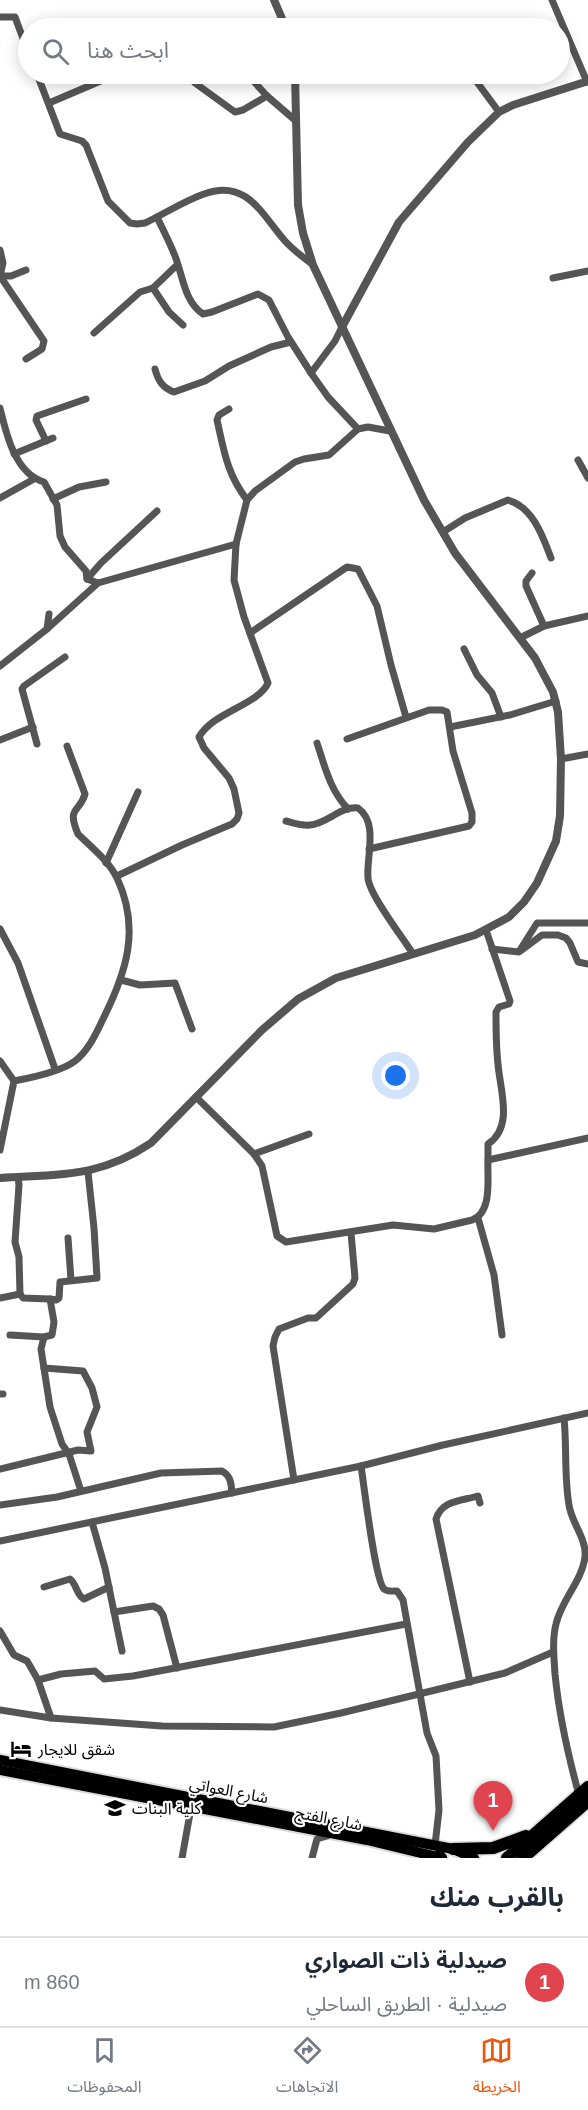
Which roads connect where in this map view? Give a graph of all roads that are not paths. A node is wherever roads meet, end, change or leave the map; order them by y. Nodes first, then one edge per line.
1 (274, 0) edge
2 (552, 0) edge
3 (0, 17) edge
4 (282, 18) edge
5 (560, 18) edge
6 (18, 26) edge
7 (570, 42) edge
8 (587, 82) edge
9 (41, 84) edge
10 (94, 84) edge
11 (196, 84) edge
12 (256, 84) edge
13 (296, 84) edge
14 (478, 84) edge
15 (267, 96) junction
16 (49, 103) junction
17 (499, 112) junction
18 (296, 121) junction
19 (157, 217) junction
20 (0, 250) edge
21 (177, 265) junction
22 (313, 265) junction
23 (26, 270) dead end
24 (588, 271) edge
25 (0, 276) edge
26 (553, 278) dead end
27 (153, 288) junction
28 (183, 325) dead end
29 (342, 327) junction
30 (94, 333) dead end
31 (291, 342) junction
32 (26, 359) dead end
33 (155, 369) dead end
34 (311, 373) junction
35 (86, 399) dead end
36 (0, 408) edge
37 (229, 409) dead end
38 (357, 429) junction
39 (390, 431) junction
40 (14, 454) junction
41 (578, 460) dead end
42 (588, 478) edge
43 (34, 479) junction
44 (106, 482) dead end
45 (0, 498) edge
46 (53, 499) junction
47 (247, 500) junction
48 (157, 511) dead end
49 (443, 532) junction
50 (236, 544) junction
51 (551, 558) dead end
52 (532, 573) dead end
53 (87, 579) junction
54 (98, 583) junction
55 (49, 614) dead end
56 (588, 616) edge
57 (544, 627) junction
58 (47, 629) junction
59 (250, 633) junction
60 (520, 638) junction
61 (464, 649) dead end
62 (64, 657) dead end
63 (0, 666) edge
64 (556, 701) junction
65 (406, 717) junction
66 (501, 717) junction
67 (33, 727) junction
68 (450, 728) junction
69 (0, 740) edge
70 (347, 740) dead end
71 (317, 743) dead end
72 (37, 744) dead end
73 (67, 746) dead end
74 (588, 754) edge
75 (561, 759) junction
76 (138, 792) dead end
77 (348, 808) junction
78 (286, 821) dead end
79 (369, 849) junction
80 (106, 863) junction
81 (117, 876) junction
82 (588, 923) edge
83 (0, 929) edge
84 (486, 930) junction
85 (492, 949) junction
86 (519, 952) junction
87 (412, 954) junction
88 (588, 964) edge
89 (121, 980) junction
90 (192, 1029) dead end
91 (0, 1061) edge
92 (55, 1069) junction
93 (14, 1081) junction
94 (196, 1097) junction
95 (309, 1134) dead end
96 (588, 1138) edge
97 (0, 1150) edge
98 (254, 1154) junction
99 (488, 1160) junction
100 (88, 1172) junction
101 (18, 1177) junction
102 (0, 1178) edge
103 (478, 1218) junction
104 (351, 1233) junction
105 (68, 1238) dead end
106 (71, 1280) junction
107 (20, 1294) junction
108 (0, 1298) edge
109 (50, 1299) junction
110 (10, 1335) dead end
111 (502, 1335) dead end
112 (44, 1337) junction
113 (44, 1368) junction
114 (588, 1413) edge
115 (564, 1418) junction
116 (69, 1454) junction
117 (361, 1466) junction
118 (0, 1469) edge
119 (294, 1480) junction
120 (81, 1491) junction
121 (232, 1493) junction
122 (480, 1503) dead end
123 (0, 1505) edge
124 (92, 1522) junction
125 (0, 1540) edge
126 (44, 1587) dead end
127 (109, 1587) junction
128 (114, 1612) junction
129 (406, 1624) junction
130 (2, 1633) edge
131 (0, 1647) edge
132 (122, 1651) dead end
133 (554, 1652) junction
134 (177, 1668) junction
135 (38, 1680) junction
136 (470, 1682) junction
137 (421, 1692) junction
138 (0, 1710) edge
139 (51, 1718) junction
140 (0, 1760) edge
141 (0, 1770) edge
142 (64, 1778) junction
143 (585, 1794) edge
144 (191, 1808) junction
145 (261, 1816) junction
146 (541, 1829) junction
147 (330, 1833) junction
148 (453, 1848) junction
149 (439, 1854) edge
150 (529, 1857) edge
151 (182, 1858) edge
152 (312, 1858) edge
153 (474, 1858) edge
154 (507, 1858) edge

1 - 4 street
2 - 5 street
3 - 6 street
7 - 8 street
8 - 17 street
9 - 16 street
10 - 16 street
11 - 15 street
12 - 15 street
13 - 18 street
14 - 17 street
15 - 18 street
16 - 19 street
17 - 29 street
18 - 22 street
19 - 21 street
19 - 22 street
20 - 25 street
21 - 27 street
21 - 31 street
22 - 29 street
23 - 32 street
24 - 26 street
27 - 28 street
27 - 30 street
29 - 34 street
29 - 39 street
31 - 33 street
31 - 34 street
34 - 38 street
35 - 40 street
36 - 40 street
37 - 47 street
38 - 39 street
38 - 47 street
39 - 49 street
40 - 43 street
41 - 42 street
43 - 45 street
43 - 46 street
44 - 46 street
46 - 53 street
47 - 50 street
48 - 53 street
49 - 51 street
49 - 60 street
50 - 54 street
50 - 59 street
52 - 57 street
53 - 54 street
54 - 58 street
55 - 58 street
56 - 57 street
57 - 60 street
58 - 63 street
59 - 65 street
59 - 81 street
60 - 64 street
61 - 66 street
62 - 67 street
64 - 66 street
64 - 75 street
65 - 68 street
65 - 70 street
66 - 68 street
67 - 69 street
67 - 72 street
68 - 79 street
71 - 77 street
73 - 80 street
74 - 75 street
75 - 84 street
76 - 80 street
77 - 78 street
77 - 79 street
79 - 87 street
80 - 81 street
81 - 89 street
82 - 86 street
83 - 92 street
84 - 85 street
84 - 87 street
85 - 86 street
85 - 99 street
86 - 88 street
87 - 94 street
89 - 90 street
89 - 92 street
91 - 93 street
92 - 93 street
93 - 97 street
94 - 98 street
94 - 100 street
95 - 98 street
96 - 99 street
98 - 104 street
99 - 103 street
100 - 101 street
100 - 106 street
101 - 102 street
101 - 107 street
103 - 104 street
103 - 111 street
104 - 119 street
105 - 106 street
106 - 109 street
107 - 108 street
107 - 109 street
109 - 112 street
110 - 112 street
112 - 113 street
113 - 116 street
113 - 116 street
114 - 115 street
115 - 117 street
115 - 133 street
116 - 118 street
116 - 120 street
117 - 119 street
117 - 129 street
119 - 121 street
120 - 121 street
120 - 123 street
121 - 124 street
122 - 136 street
124 - 125 street
124 - 127 street
126 - 127 street
127 - 128 street
128 - 132 street
128 - 134 street
129 - 134 street
129 - 137 street
130 - 131 street
130 - 135 street
133 - 136 street
133 - 143 street
134 - 135 street
135 - 139 street
136 - 137 street
137 - 139 street
137 - 149 street
138 - 139 street
140 - 142 main road, شارع العواتي
141 - 142 main road, شارع الفتح
142 - 144 main road, شارع الفتح
142 - 145 main road, شارع العواتي
143 - 146 highway
143 - 150 highway
144 - 145 main road, شارع الفتح
144 - 151 street
145 - 147 main road, شارع الفتح
145 - 149 main road, شارع العواتي
146 - 148 highway
146 - 154 highway
147 - 149 main road, شارع الفتح
147 - 152 street
148 - 149 main road, شارع العواتي
148 - 153 main road, شارع العواتي

